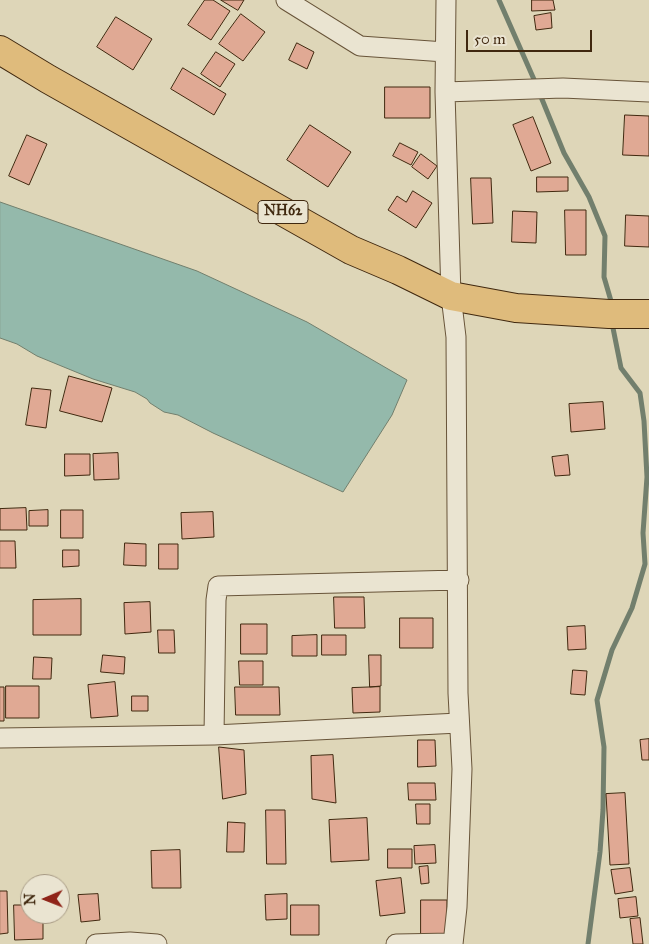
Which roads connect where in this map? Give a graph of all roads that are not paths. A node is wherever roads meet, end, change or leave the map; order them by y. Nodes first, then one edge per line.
1 (286, 0) edge
2 (446, 0) edge
3 (0, 50) edge
4 (445, 52) junction
5 (445, 92) junction
6 (649, 92) edge
7 (452, 296) junction
8 (649, 314) edge
9 (459, 580) junction
10 (460, 723) junction
11 (214, 735) junction
12 (0, 738) edge
13 (452, 943) edge
14 (96, 944) edge
15 (157, 944) edge
16 (396, 944) edge

1 - 4 street
2 - 4 street
3 - 7 main road, NH62
4 - 5 street
5 - 6 street
5 - 7 street
7 - 8 main road, NH62
7 - 9 street
9 - 10 street
9 - 11 street
10 - 11 street
10 - 13 street
11 - 12 street
13 - 16 street
14 - 15 street

